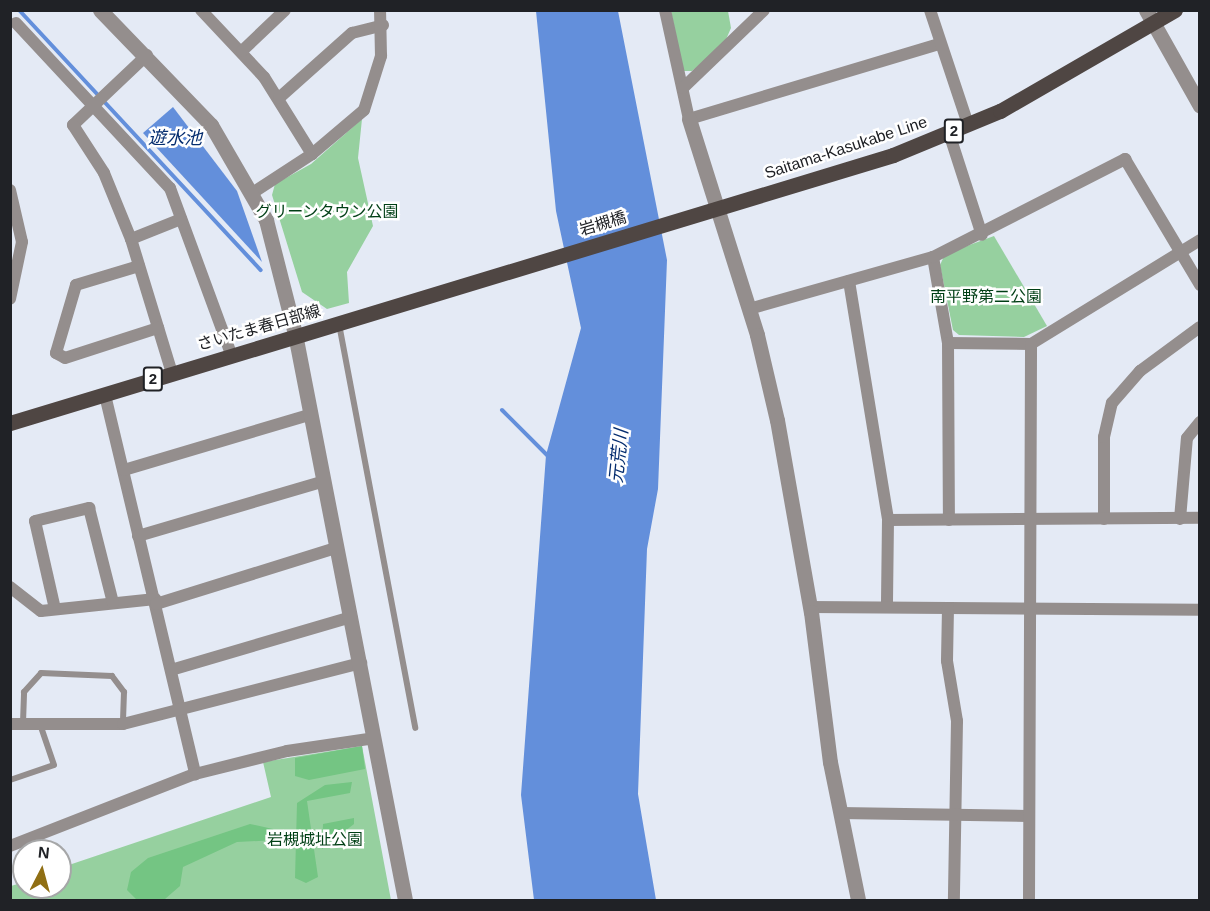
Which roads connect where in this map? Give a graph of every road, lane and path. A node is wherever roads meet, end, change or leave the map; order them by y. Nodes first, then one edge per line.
1 (100, 10) edge
2 (201, 10) edge
3 (285, 10) edge
4 (380, 10) edge
5 (665, 10) edge
6 (764, 10) edge
7 (930, 10) edge
8 (1175, 10) edge
9 (1150, 17) edge
10 (12, 23) edge
11 (383, 25) junction
12 (939, 44) junction
13 (242, 51) junction
14 (147, 56) junction
15 (683, 88) junction
16 (279, 98) junction
17 (99, 101) junction
18 (1200, 106) edge
19 (689, 119) junction
20 (968, 124) junction
21 (949, 133) junction
22 (312, 154) junction
23 (10, 190) edge
24 (254, 192) junction
25 (715, 208) junction
26 (181, 219) junction
27 (982, 235) junction
28 (131, 239) junction
29 (1200, 240) edge
30 (1184, 251) junction
31 (933, 257) junction
32 (139, 266) junction
33 (518, 269) joint
34 (849, 281) junction
35 (1200, 285) edge
36 (11, 294) edge
37 (749, 309) junction
38 (339, 324) junction
39 (1200, 327) edge
40 (158, 328) junction
41 (295, 334) junction
42 (948, 344) junction
43 (1030, 344) junction
44 (231, 354) junction
45 (172, 373) junction
46 (105, 395) junction
47 (308, 415) junction
48 (1200, 422) edge
49 (10, 423) edge
50 (124, 470) junction
51 (322, 482) junction
52 (1200, 518) edge
53 (1104, 519) junction
54 (1180, 519) junction
55 (888, 520) junction
56 (949, 520) junction
57 (1026, 520) junction
58 (138, 536) junction
59 (336, 548) junction
60 (10, 587) edge
61 (155, 601) junction
62 (113, 603) junction
63 (887, 605) junction
64 (810, 607) junction
65 (948, 608) junction
66 (55, 609) junction
67 (1200, 610) edge
68 (1026, 612) junction
69 (351, 617) junction
70 (361, 663) junction
71 (171, 670) junction
72 (179, 707) junction
73 (39, 723) junction
74 (17, 724) edge
75 (123, 724) junction
76 (415, 728) dead end
77 (375, 738) junction
78 (195, 774) junction
79 (10, 780) edge
80 (840, 813) junction
81 (957, 814) junction
82 (1028, 816) junction
83 (10, 846) edge
84 (405, 900) edge
85 (858, 900) edge
86 (954, 900) edge
87 (1029, 900) edge

1 - 14 street
2 - 13 street
3 - 13 street
4 - 11 street
5 - 15 street
6 - 15 street
7 - 12 street
8 - 9 main road, Saitama-Kasukabe Line / 2
9 - 18 street
9 - 20 main road, Saitama-Kasukabe Line / 2
10 - 17 street
11 - 16 street
11 - 22 street
12 - 19 street
12 - 20 street
13 - 16 street
14 - 17 street
14 - 24 street
15 - 19 street
16 - 22 street
17 - 26 street
17 - 28 street
19 - 25 street
20 - 21 main road, Saitama-Kasukabe Line / 2
21 - 25 main road, Saitama-Kasukabe Line / 2
21 - 27 street
22 - 24 street
23 - 36 street
24 - 41 street
25 - 33 main road, 岩槻橋 / 2
25 - 37 street
26 - 28 street
26 - 44 street
27 - 30 street
27 - 31 street
28 - 32 street
29 - 30 street
30 - 35 street
30 - 43 street
31 - 34 street
31 - 42 street
32 - 40 street
32 - 40 street
33 - 38 main road, さいたま春日部線 / 2
34 - 37 street
34 - 55 street
37 - 64 street
38 - 41 main road, さいたま春日部線 / 2
38 - 76 lane
39 - 53 street
40 - 45 street
41 - 44 main road, さいたま春日部線 / 2
41 - 47 street
42 - 43 street
42 - 56 street
43 - 57 street
44 - 45 main road, さいたま春日部線 / 2
45 - 46 main road, さいたま春日部線 / 2
46 - 49 main road, さいたま春日部線 / 2
46 - 50 street
47 - 50 street
47 - 51 street
48 - 54 street
50 - 58 street
51 - 58 street
51 - 59 street
52 - 54 street
53 - 54 street
53 - 57 street
55 - 56 street
55 - 63 street
56 - 57 street
57 - 68 street
58 - 61 street
59 - 61 street
59 - 69 street
60 - 66 street
61 - 62 street
61 - 71 street
62 - 66 street
62 - 66 street
63 - 64 street
63 - 65 street
64 - 80 street
65 - 68 street
65 - 81 street
67 - 68 street
68 - 82 street
69 - 70 street
69 - 71 street
70 - 72 street
70 - 77 street
71 - 72 street
72 - 75 street
72 - 78 street
73 - 74 street
73 - 75 street
73 - 79 lane
74 - 75 lane
77 - 78 street
77 - 84 street
78 - 83 street
80 - 81 street
80 - 85 street
81 - 82 street
81 - 86 street
82 - 87 street

